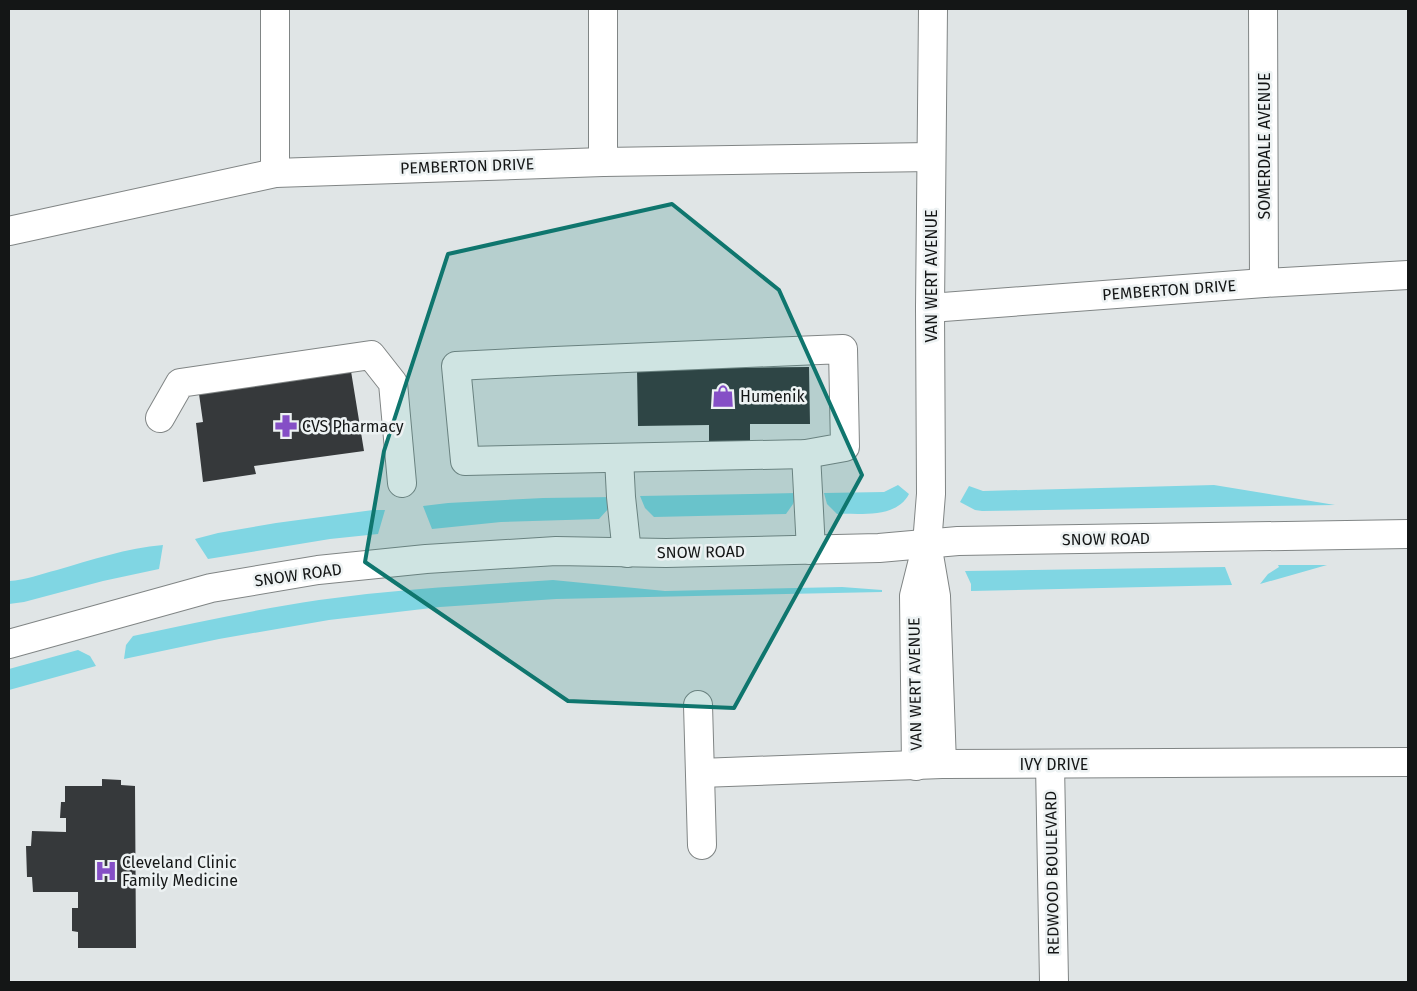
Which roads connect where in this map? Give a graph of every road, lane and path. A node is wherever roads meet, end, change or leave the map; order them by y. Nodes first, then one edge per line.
1 (275, 9) edge
2 (603, 9) edge
3 (933, 9) edge
4 (1264, 9) edge
5 (931, 157) junction
6 (603, 162) junction
7 (275, 173) junction
8 (9, 231) edge
9 (1408, 275) edge
10 (1264, 283) junction
11 (930, 308) junction
12 (160, 418) dead end
13 (806, 454) junction
14 (620, 458) junction
15 (402, 483) dead end
16 (1407, 533) edge
17 (926, 544) junction
18 (811, 550) junction
19 (627, 553) junction
20 (9, 644) edge
21 (698, 705) dead end
22 (1408, 762) edge
23 (1050, 764) junction
24 (929, 765) junction
25 (700, 773) junction
26 (702, 845) dead end
27 (1054, 982) edge

1 - 7 street
2 - 6 street
3 - 5 street, VAN WERT AVENUE
4 - 10 street, SOMERDALE AVENUE
5 - 6 street, PEMBERTON DRIVE
5 - 11 street, VAN WERT AVENUE
6 - 7 street, PEMBERTON DRIVE
7 - 8 street, PEMBERTON DRIVE
9 - 10 street, PEMBERTON DRIVE
10 - 11 street, PEMBERTON DRIVE
11 - 17 street, VAN WERT AVENUE
12 - 15 street
13 - 14 street
13 - 14 street
13 - 18 street
14 - 19 street
16 - 17 street, SNOW ROAD
17 - 18 street, SNOW ROAD
17 - 24 street, VAN WERT AVENUE
18 - 19 street, SNOW ROAD
19 - 20 street, SNOW ROAD
21 - 25 street
22 - 23 street, IVY DRIVE
23 - 24 street, IVY DRIVE
23 - 27 street, REDWOOD BOULEVARD
24 - 25 street, IVY DRIVE
25 - 26 street

